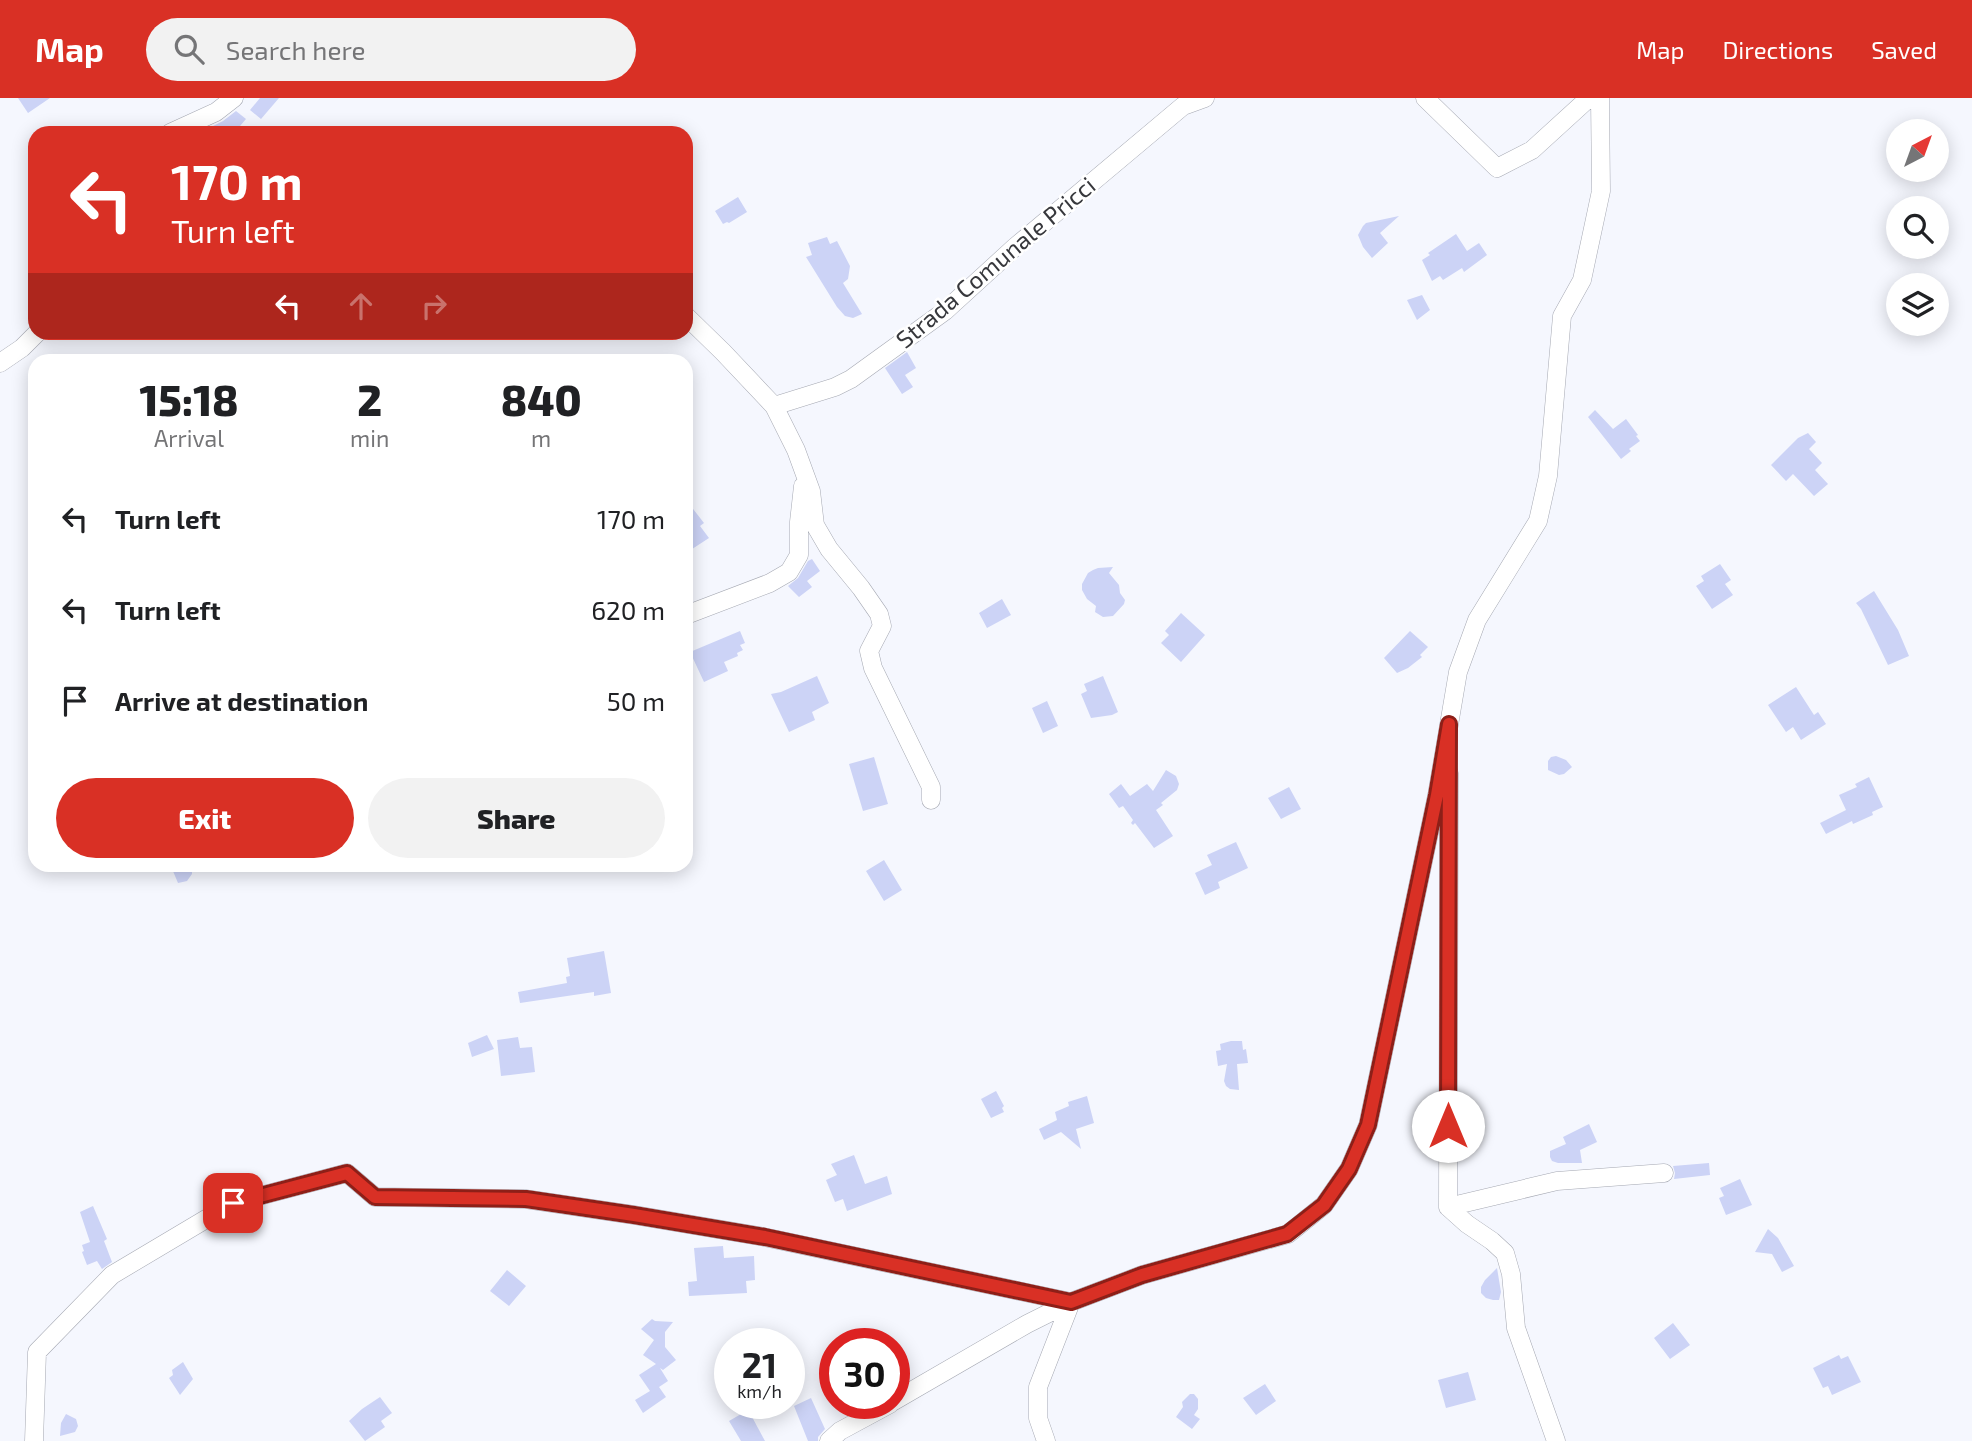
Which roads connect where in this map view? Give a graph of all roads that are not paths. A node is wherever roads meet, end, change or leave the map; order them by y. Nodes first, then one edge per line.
1 (233, 98) edge
2 (1205, 98) edge
3 (1425, 98) edge
4 (1589, 98) edge
5 (1600, 98) edge
6 (185, 126) edge
7 (693, 323) edge
8 (30, 340) edge
9 (0, 363) edge
10 (774, 406) junction
11 (804, 472) junction
12 (693, 612) edge
13 (1449, 724) junction
14 (931, 800) dead end
15 (1664, 1173) dead end
16 (1448, 1207) junction
17 (1071, 1302) junction
18 (910, 1392) edge
19 (862, 1419) edge
20 (34, 1441) edge
21 (829, 1441) edge
22 (1046, 1441) edge
23 (1556, 1441) edge

1 - 6 street
2 - 10 street, Strada Comunale Pricci
3 - 4 street
5 - 13 street
7 - 10 street
8 - 9 street
10 - 11 street
11 - 12 street
11 - 14 street
13 - 16 street
13 - 17 street
15 - 16 street
16 - 23 street
17 - 18 street
17 - 20 street
17 - 22 street
19 - 21 street

